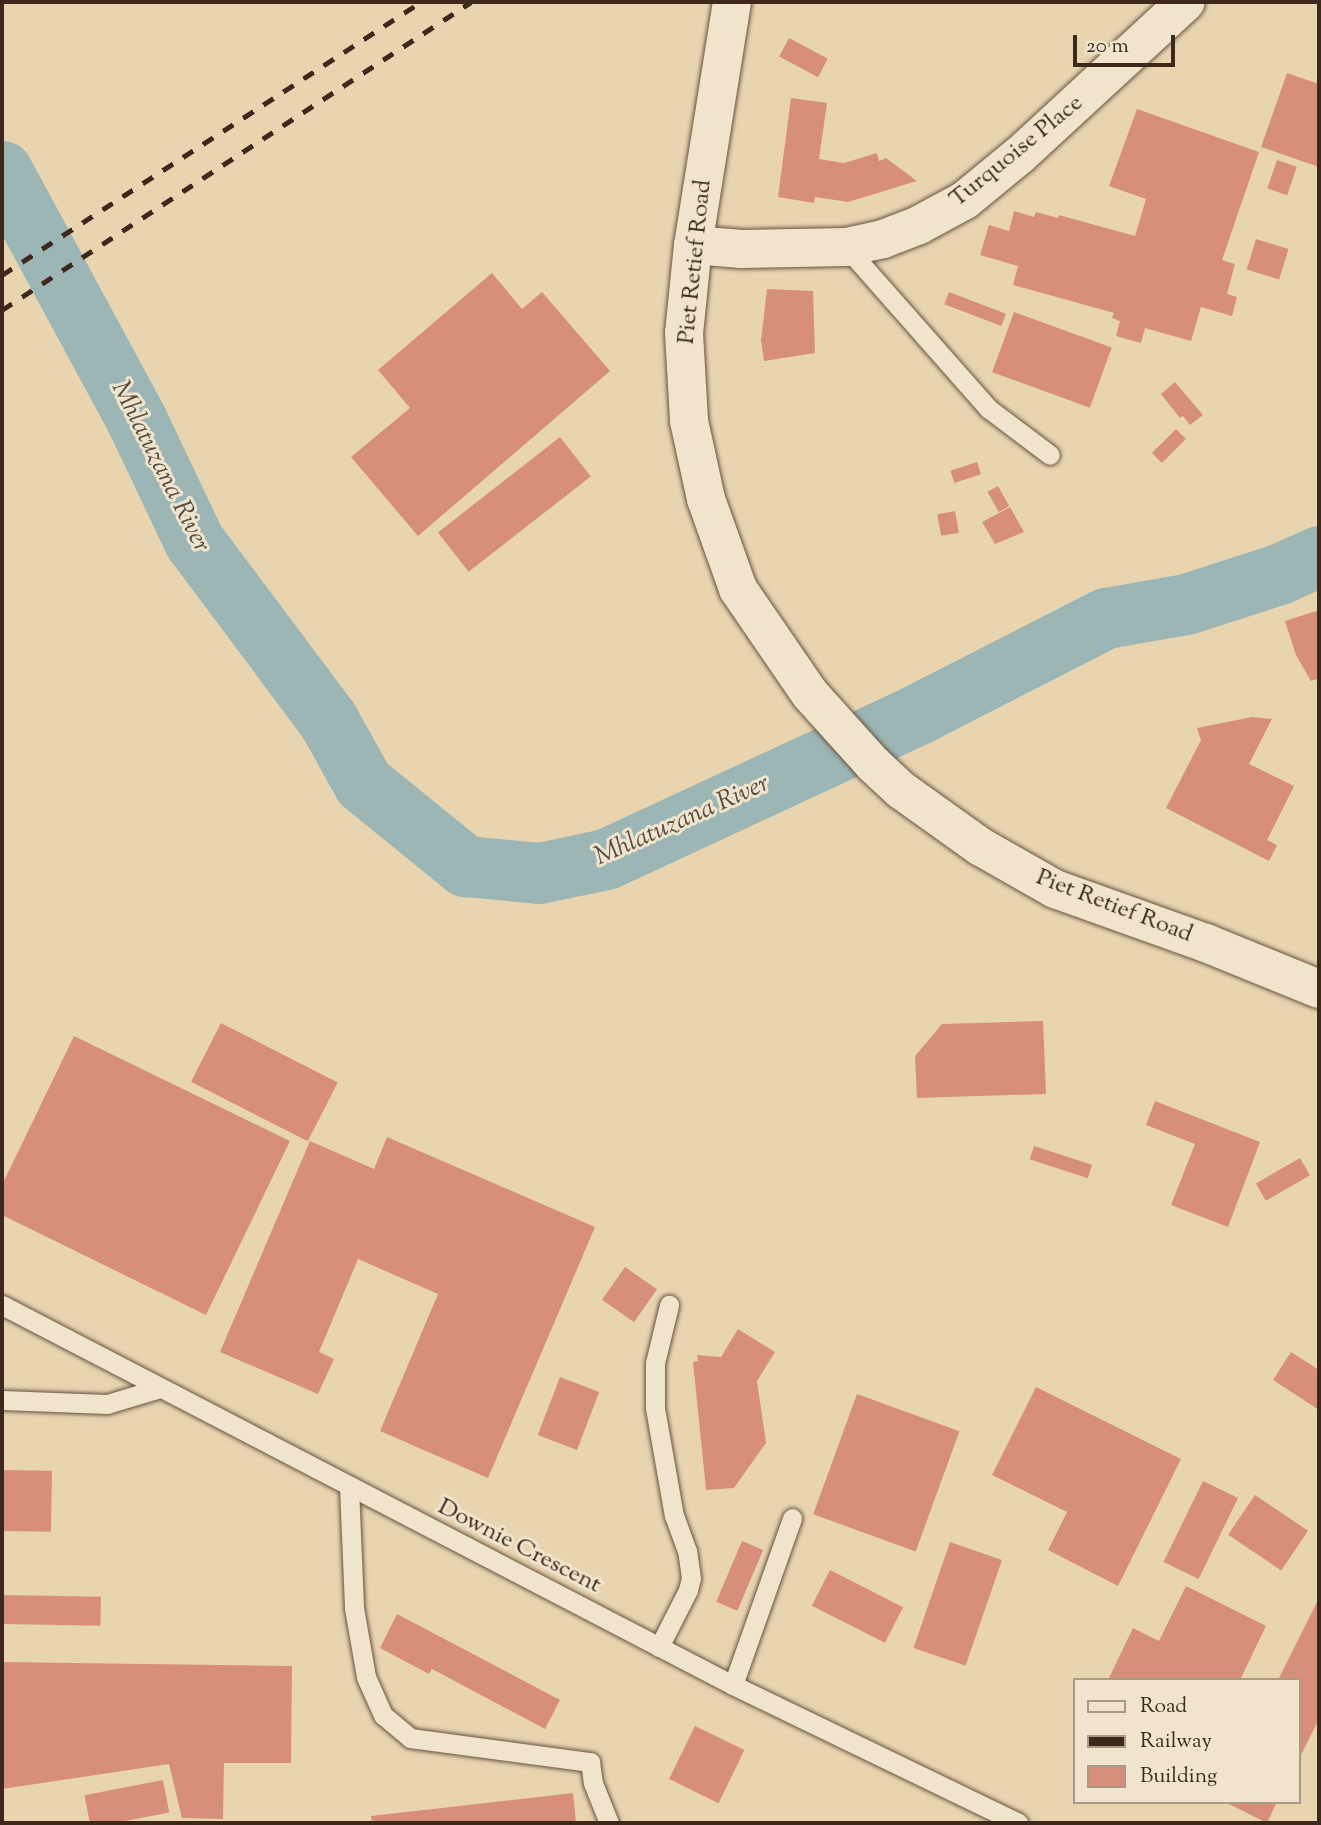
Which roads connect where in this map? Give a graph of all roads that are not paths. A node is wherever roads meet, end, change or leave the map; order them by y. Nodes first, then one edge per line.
1 (732, 2) edge
2 (1186, 2) edge
3 (693, 245) junction
4 (846, 247) junction
5 (1050, 455) dead end
6 (1319, 989) edge
7 (2, 1305) edge
8 (668, 1305) dead end
9 (160, 1388) junction
10 (2, 1399) edge
11 (349, 1487) junction
12 (792, 1518) dead end
13 (659, 1647) junction
14 (733, 1685) junction
15 (609, 1823) edge
16 (1018, 1823) edge

1 - 3 street, Piet Retief Road
2 - 4 street, Turquoise Place
3 - 4 street, Turquoise Place
3 - 6 street, Piet Retief Road
4 - 5 lane
7 - 9 lane, Downie Crescent
8 - 13 lane
9 - 10 lane
9 - 11 lane, Downie Crescent
11 - 13 lane, Downie Crescent
11 - 15 lane
12 - 14 lane
13 - 14 lane, Downie Crescent
14 - 16 lane, Downie Crescent

